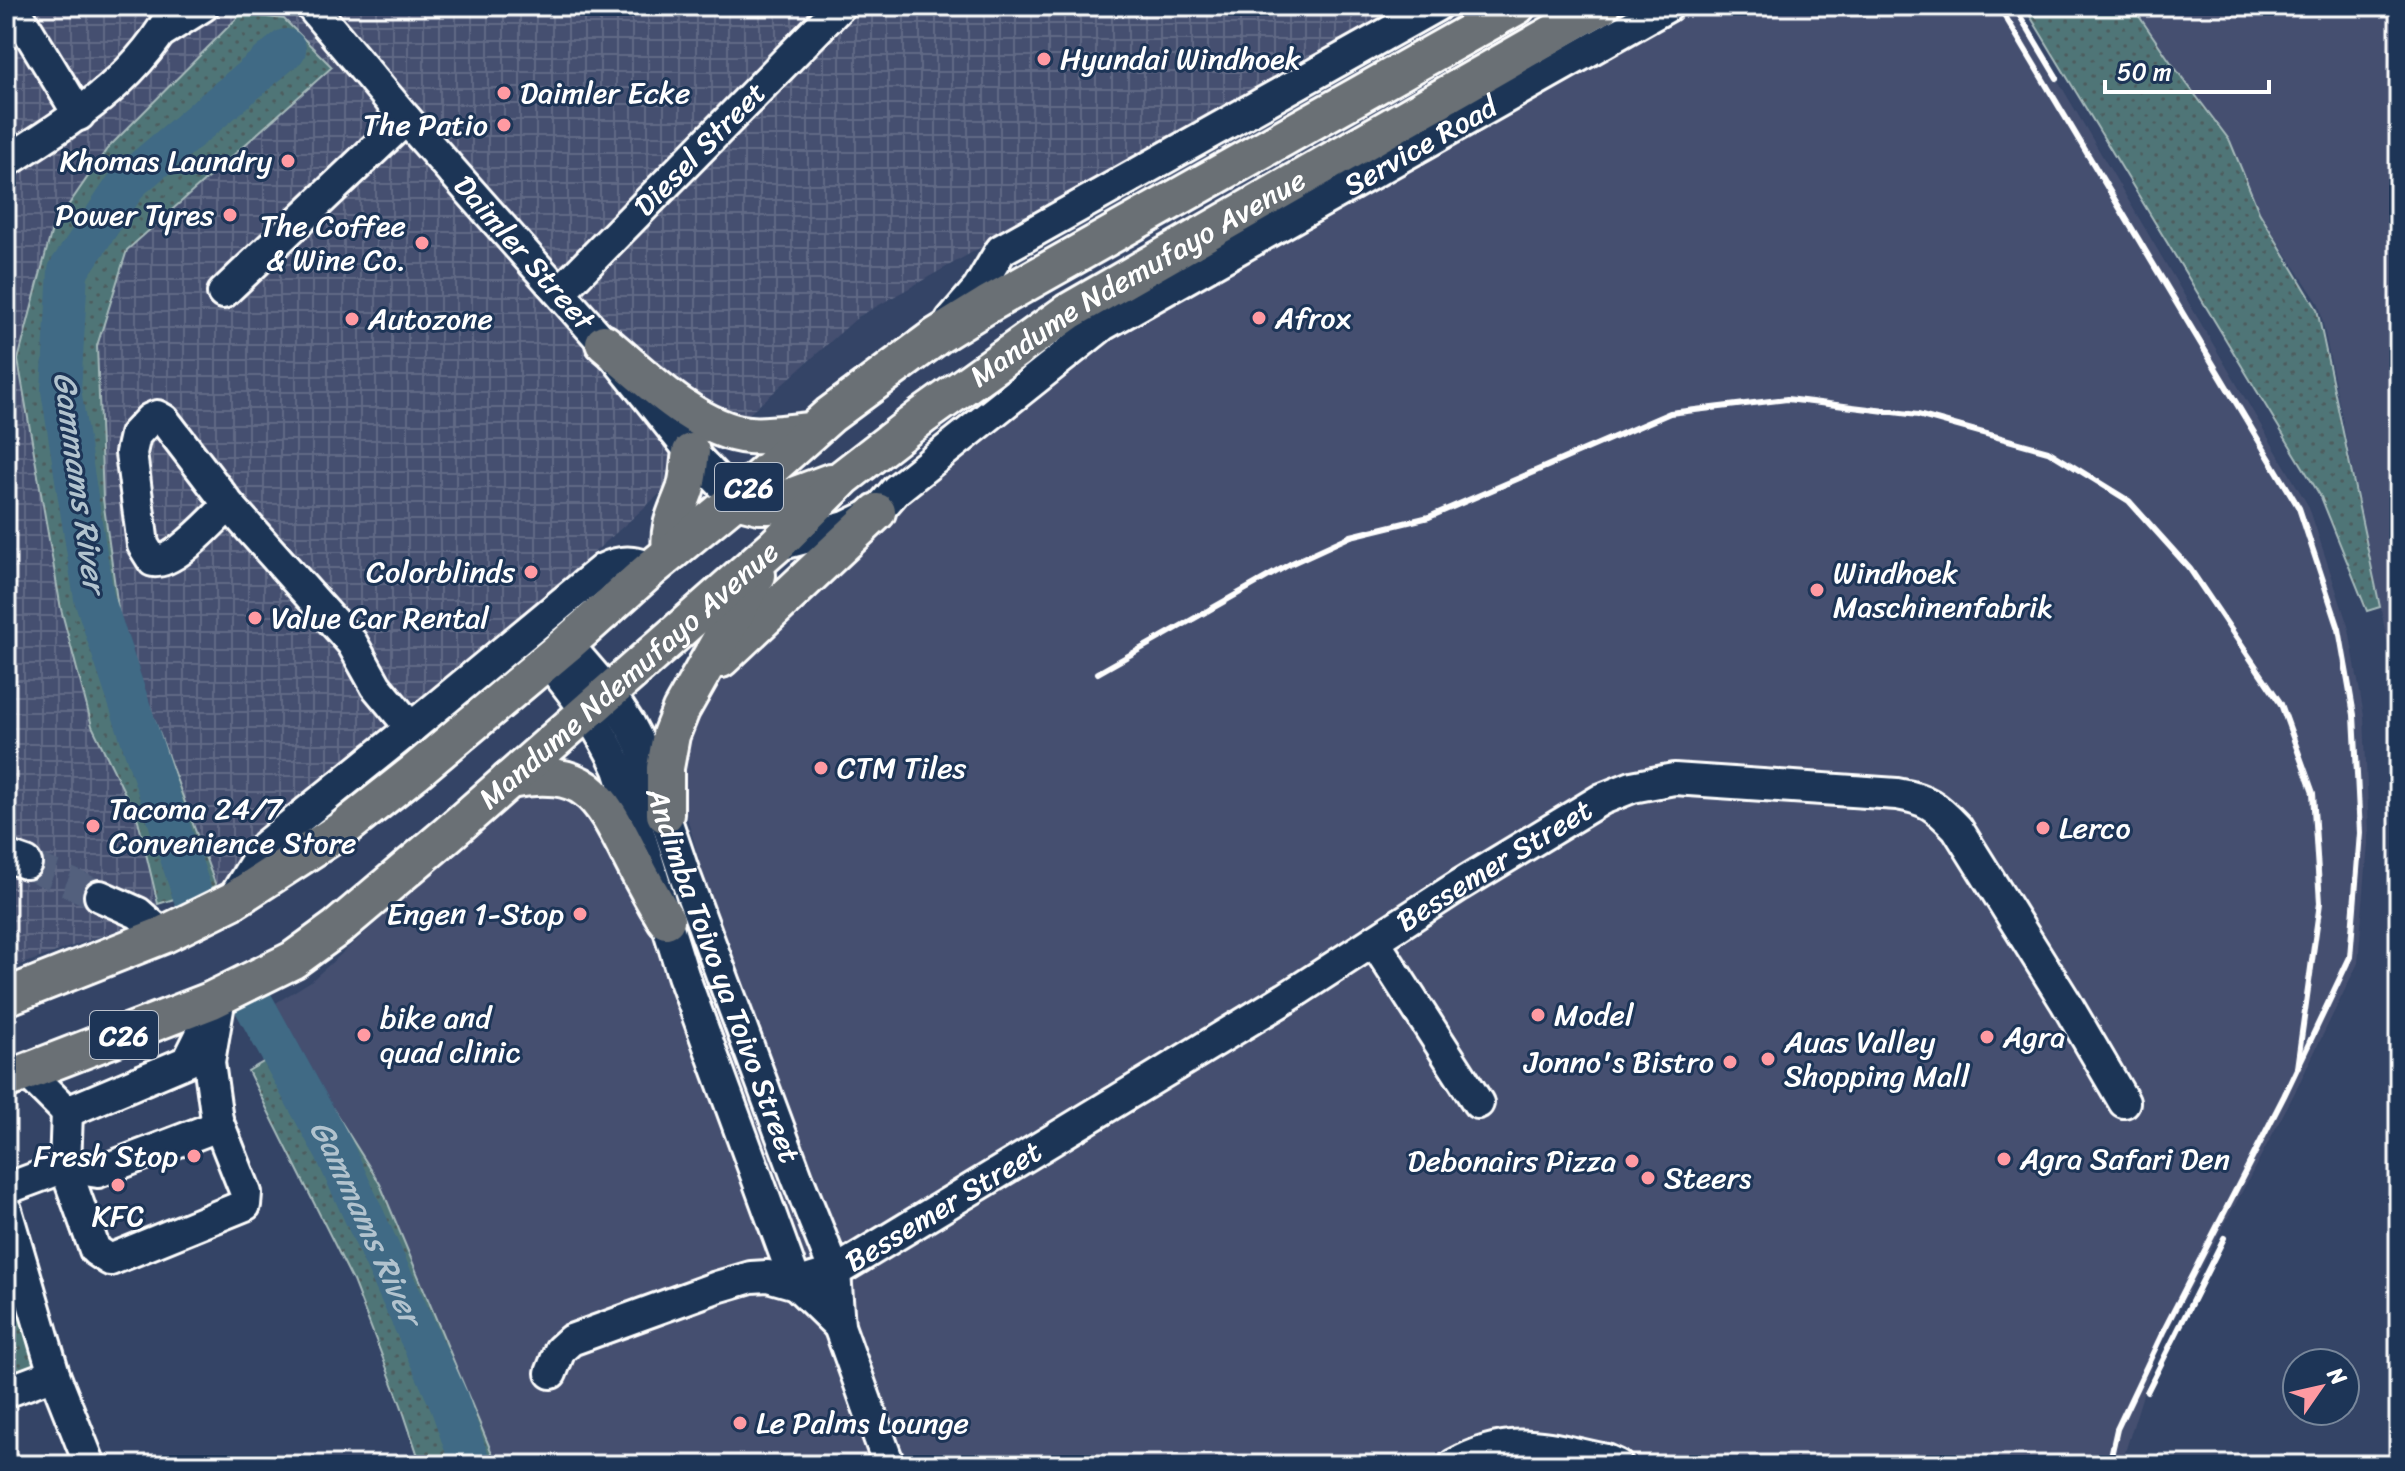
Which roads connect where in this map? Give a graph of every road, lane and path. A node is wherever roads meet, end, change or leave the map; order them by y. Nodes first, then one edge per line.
1 (13, 6) edge
2 (203, 6) edge
3 (311, 6) edge
4 (840, 6) edge
5 (1436, 6) edge
6 (1517, 6) edge
7 (1601, 6) edge
8 (1668, 6) edge
9 (169, 19) edge
10 (79, 115) junction
11 (406, 119) junction
12 (6, 162) edge
13 (560, 292) junction
14 (223, 293) dead end
15 (982, 297) junction
16 (1068, 312) junction
17 (604, 343) junction
18 (811, 431) junction
19 (691, 452) junction
20 (844, 477) junction
21 (736, 499) junction
22 (229, 505) dead end
23 (877, 512) junction
24 (775, 546) junction
25 (662, 560) junction
26 (557, 652) junction
27 (694, 685) junction
28 (599, 703) junction
29 (411, 728) junction
30 (509, 780) junction
31 (665, 814) junction
32 (100, 896) tunnel mouth
33 (232, 901) junction
34 (666, 920) junction
35 (163, 935) junction
36 (1374, 941) junction
37 (6, 997) edge
38 (220, 997) junction
39 (17, 1077) edge
40 (2124, 1102) dead end
41 (1478, 1103) dead end
42 (67, 1112) junction
43 (217, 1120) junction
44 (65, 1167) junction
45 (6, 1189) edge
46 (6, 1210) edge
47 (835, 1272) junction
48 (796, 1284) junction
49 (839, 1326) junction
50 (551, 1373) dead end
51 (54, 1374) junction
52 (6, 1392) edge
53 (90, 1465) edge
54 (889, 1465) edge
55 (1454, 1465) edge
56 (1617, 1465) edge

1 - 10 street
2 - 9 street
3 - 11 street, Daimler Street
4 - 13 street, Diesel Street
5 - 15 street
6 - 15 main road, Mandume Ndemufayo Avenue / C26
7 - 16 main road, Mandume Ndemufayo Avenue / C26
8 - 23 street, Service Road
9 - 10 street
10 - 12 street
11 - 13 street, Daimler Street
11 - 14 street
13 - 17 street, Daimler Street
15 - 16 main road
15 - 18 main road, Mandume Ndemufayo Avenue / C26
16 - 20 main road, Mandume Ndemufayo Avenue / C26
17 - 18 main road
17 - 19 street, Daimler Street
18 - 21 main road, Mandume Ndemufayo Avenue / C26
19 - 21 street, Daimler Street
19 - 25 main road
20 - 21 main road
20 - 24 main road, Mandume Ndemufayo Avenue / C26
21 - 25 main road, Mandume Ndemufayo Avenue / C26
22 - 29 street
23 - 24 street, Service Road
23 - 27 main road
24 - 27 main road
24 - 28 main road, Mandume Ndemufayo Avenue / C26
25 - 26 main road, Mandume Ndemufayo Avenue / C26
25 - 29 street
26 - 28 street, Andimba Toivo ya Toivo Street
26 - 33 main road, Mandume Ndemufayo Avenue / C26
27 - 31 main road
28 - 30 main road, Mandume Ndemufayo Avenue / C26
28 - 31 street, Andimba Toivo ya Toivo Street
28 - 34 street, Andimba Toivo ya Toivo Street
29 - 33 street
30 - 34 main road
30 - 38 main road, Mandume Ndemufayo Avenue / C26
31 - 47 street, Andimba Toivo ya Toivo Street
32 - 35 street
33 - 35 main road, Mandume Ndemufayo Avenue / C26
34 - 48 street, Andimba Toivo ya Toivo Street
35 - 37 main road, Mandume Ndemufayo Avenue / C26
36 - 40 street, Bessemer Street
36 - 41 street
36 - 47 street, Bessemer Street
38 - 39 main road, Mandume Ndemufayo Avenue / C26
38 - 42 street
38 - 43 street
39 - 42 street
42 - 44 street
43 - 44 street
43 - 44 street
44 - 45 street
46 - 51 street
47 - 48 street, Bessemer Street
47 - 49 street, Andimba Toivo ya Toivo Street
48 - 49 street, Andimba Toivo ya Toivo Street
48 - 50 street
49 - 54 street, Andimba Toivo ya Toivo Street
51 - 52 street
51 - 53 street
55 - 56 street

